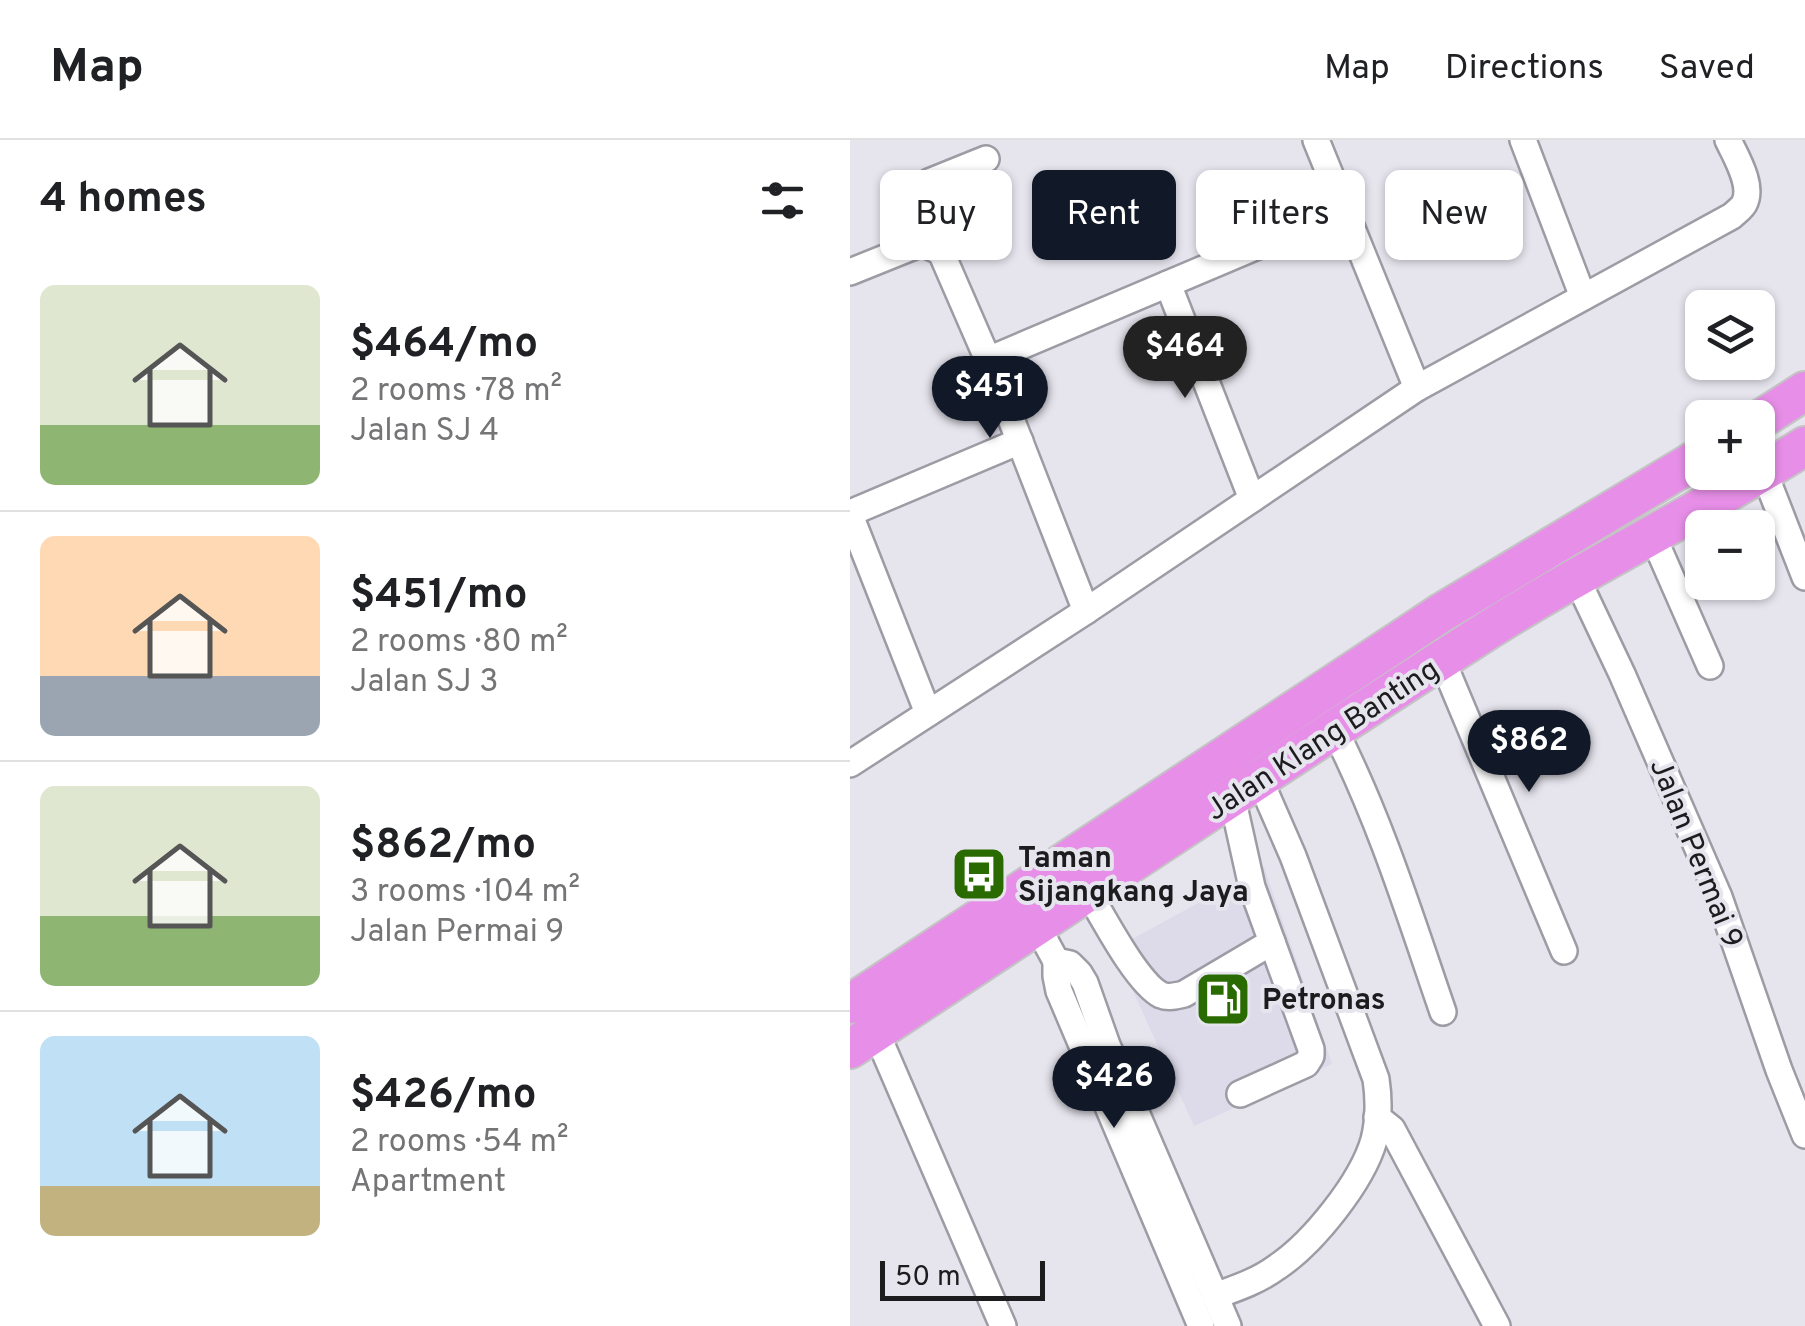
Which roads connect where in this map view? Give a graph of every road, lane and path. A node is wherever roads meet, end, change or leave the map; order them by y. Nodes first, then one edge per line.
1 (1316, 140) edge
2 (1523, 140) edge
3 (1728, 140) edge
4 (986, 160) dead end
5 (961, 170) edge
6 (1329, 170) edge
7 (1365, 259) edge
8 (889, 260) edge
9 (938, 260) edge
10 (1224, 260) edge
11 (850, 272) edge
12 (1168, 284) junction
13 (1583, 297) junction
14 (988, 360) junction
15 (1416, 388) junction
16 (1805, 391) edge
17 (1775, 410) edge
18 (1020, 441) junction
19 (1805, 446) edge
20 (1775, 465) edge
21 (1685, 466) edge
22 (1731, 490) edge
23 (1771, 490) edge
24 (1252, 499) junction
25 (850, 514) edge
26 (1652, 534) junction
27 (1576, 577) junction
28 (1805, 578) edge
29 (1086, 611) junction
30 (1442, 660) junction
31 (1710, 666) dead end
32 (928, 712) junction
33 (1334, 728) junction
34 (850, 764) edge
35 (1245, 788) junction
36 (1088, 892) junction
37 (1038, 926) junction
38 (1272, 942) junction
39 (1564, 951) dead end
40 (1056, 961) junction
41 (855, 993) edge
42 (1443, 1012) dead end
43 (863, 1041) edge
44 (1240, 1094) dead end
45 (1377, 1117) junction
46 (1805, 1135) edge
47 (1214, 1296) junction
48 (1002, 1326) edge
49 (1201, 1326) edge
50 (1228, 1326) edge
51 (1497, 1326) edge

1 - 6 street
2 - 13 street
3 - 13 street
4 - 5 street
7 - 15 street
8 - 11 street
9 - 14 street
10 - 12 street
12 - 14 street
12 - 24 street
13 - 15 street
14 - 18 street
15 - 24 street
16 - 17 highway
18 - 25 street
18 - 29 street
19 - 20 highway, Jalan Klang Banting
21 - 41 highway, Jalan Klang Banting
22 - 26 highway, Jalan Klang Banting
23 - 28 street
24 - 29 street
25 - 32 street
26 - 27 highway, Jalan Klang Banting
26 - 31 street
27 - 30 highway, Jalan Klang Banting
27 - 46 street, Jalan Permai 9
29 - 32 street
30 - 33 highway, Jalan Klang Banting
30 - 39 street
32 - 34 street
33 - 35 highway, Jalan Klang Banting
33 - 42 street
35 - 36 highway, Jalan Klang Banting
35 - 38 street
35 - 45 street
36 - 37 highway, Jalan Klang Banting
36 - 38 street
37 - 40 street
37 - 43 highway, Jalan Klang Banting
38 - 44 street
40 - 47 street
40 - 49 street
43 - 48 street
45 - 47 street
45 - 51 street
47 - 50 street

